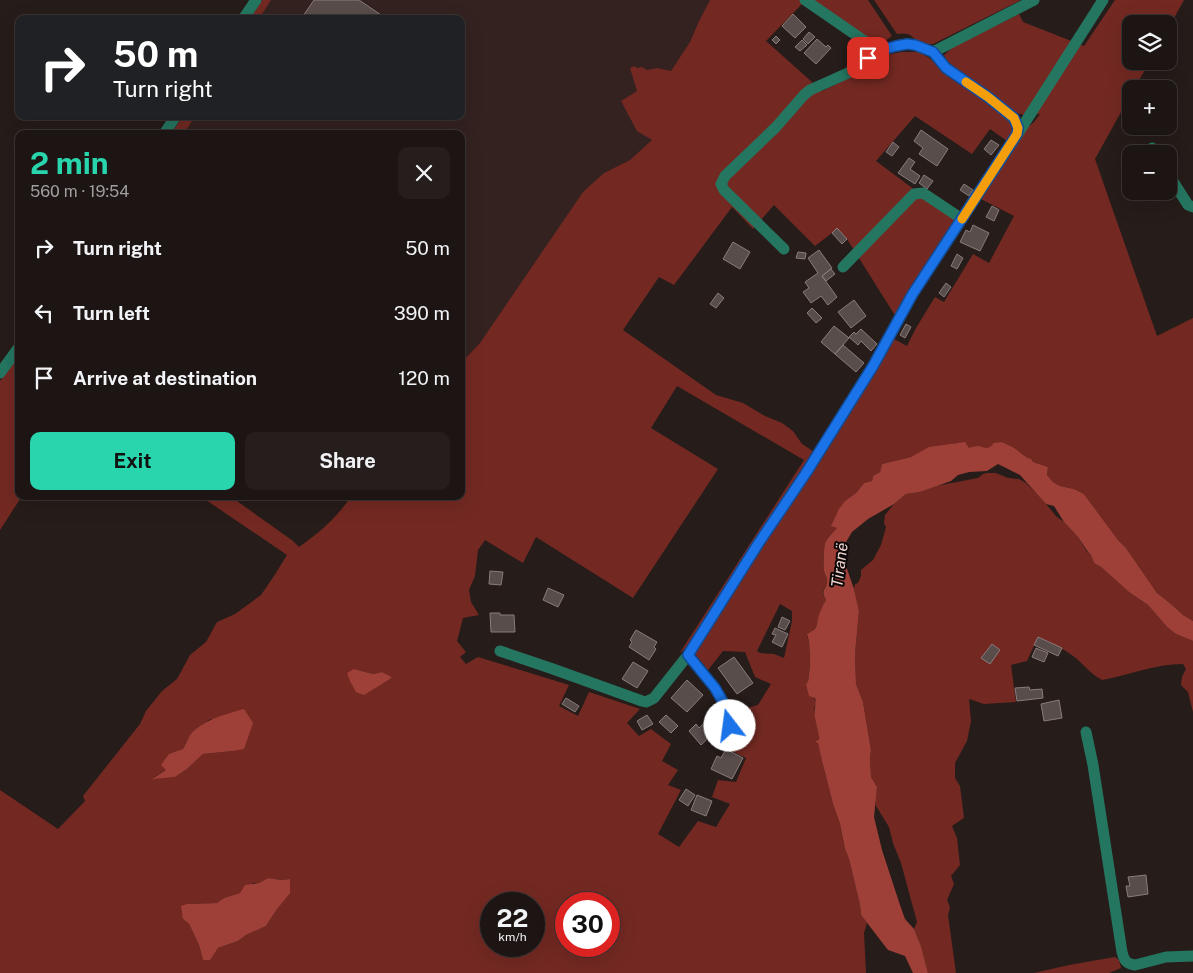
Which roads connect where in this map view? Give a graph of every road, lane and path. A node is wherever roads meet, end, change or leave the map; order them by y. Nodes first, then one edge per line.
1 (256, 0) edge
2 (806, 0) edge
3 (1034, 0) edge
4 (1103, 0) edge
5 (246, 15) edge
6 (878, 51) junction
7 (933, 52) junction
8 (1017, 134) junction
9 (1177, 187) edge
10 (1193, 207) edge
11 (962, 219) junction
12 (784, 249) dead end
13 (844, 267) dead end
14 (15, 352) edge
15 (0, 373) edge
16 (500, 652) dead end
17 (688, 655) junction
18 (1086, 732) dead end
19 (721, 744) dead end
20 (1193, 956) edge

1 - 5 street
2 - 6 street
3 - 7 street
4 - 8 street
6 - 7 street
6 - 12 street
7 - 8 street
8 - 11 street
9 - 10 street
11 - 13 street
11 - 17 street
14 - 15 street
16 - 17 street
17 - 19 street
18 - 20 street

